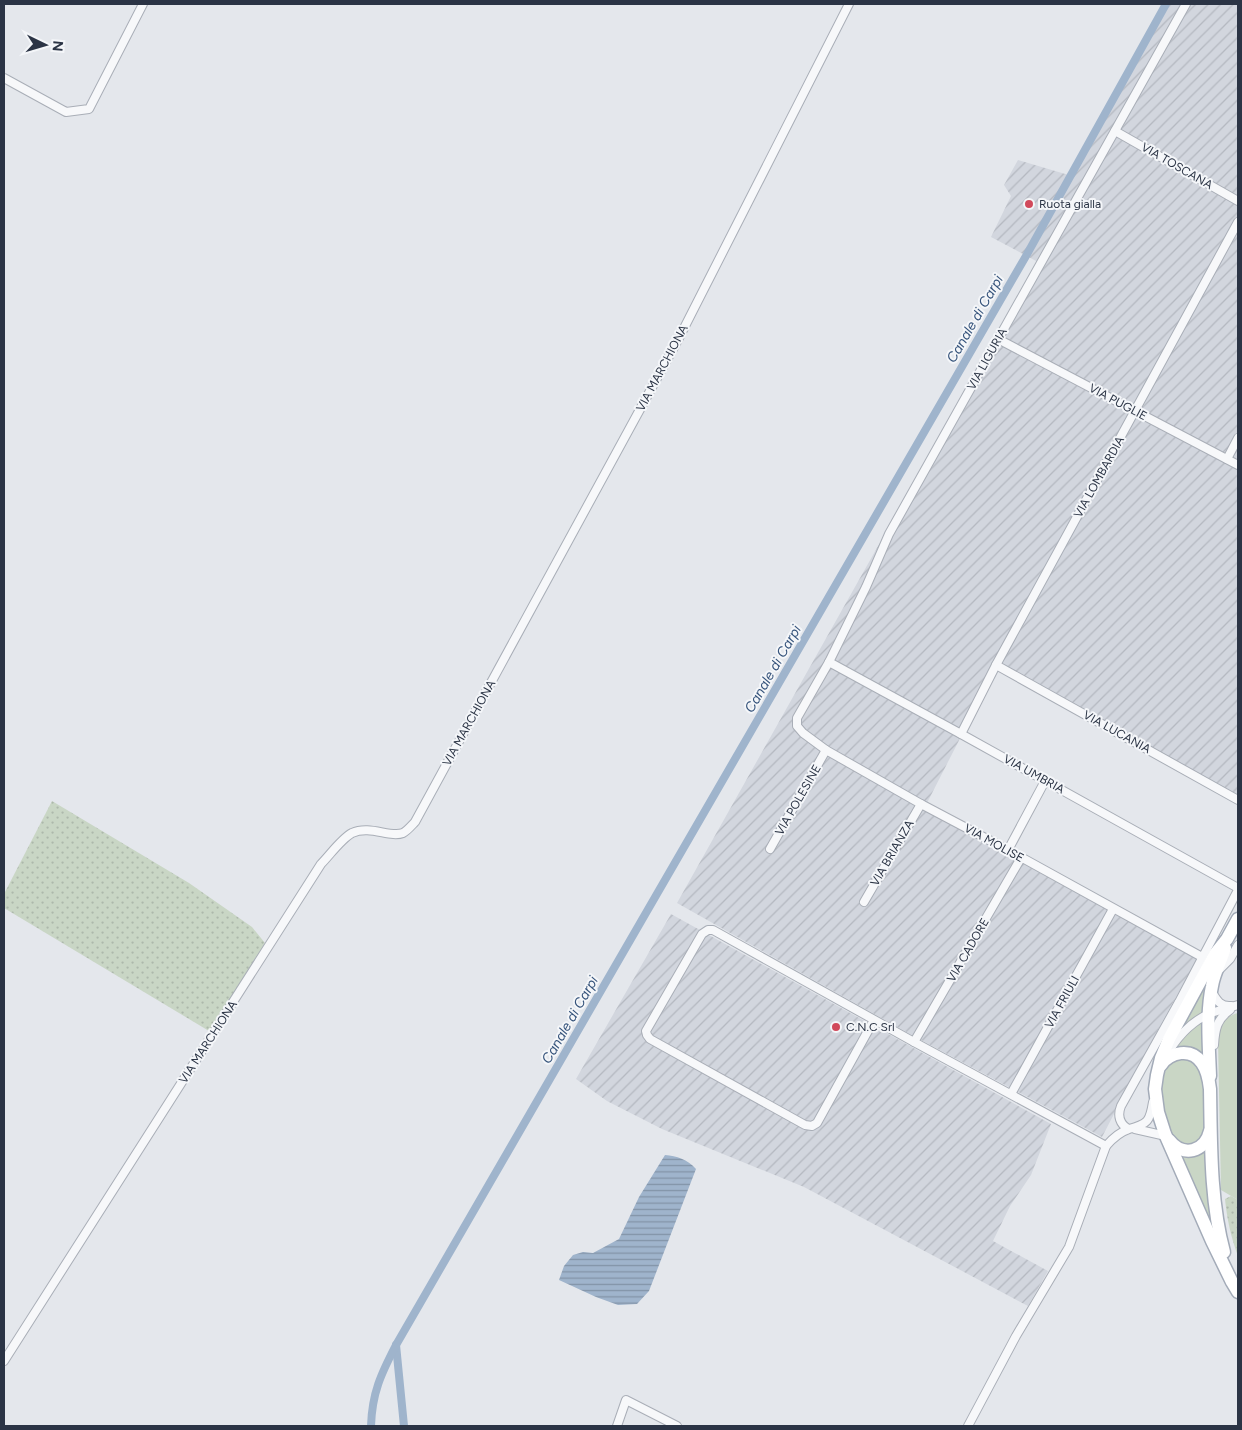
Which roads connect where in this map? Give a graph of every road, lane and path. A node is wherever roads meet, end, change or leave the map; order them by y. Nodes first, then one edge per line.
1 (143, 4) edge
2 (849, 4) edge
3 (1186, 4) edge
4 (4, 78) edge
5 (1115, 131) junction
6 (1238, 201) edge
7 (1238, 222) edge
8 (998, 339) junction
9 (1135, 411) junction
10 (1238, 438) edge
11 (1227, 459) junction
12 (1238, 465) edge
13 (829, 662) junction
14 (996, 664) junction
15 (797, 718) joint
16 (961, 734) junction
17 (826, 750) junction
18 (1045, 781) junction
19 (1238, 800) edge
20 (921, 804) junction
21 (770, 849) dead end
22 (1008, 850) junction
23 (1021, 858) junction
24 (1238, 889) edge
25 (864, 902) dead end
26 (1113, 909) junction
27 (1238, 919) edge
28 (1233, 942) edge
29 (1202, 957) junction
30 (1211, 991) junction
31 (1238, 1005) edge
32 (1209, 1014) junction
33 (874, 1020) junction
34 (914, 1042) junction
35 (1159, 1067) junction
36 (1210, 1085) junction
37 (1156, 1089) junction
38 (1011, 1094) junction
39 (1211, 1125) junction
40 (1131, 1129) junction
41 (1167, 1137) junction
42 (1106, 1146) junction
43 (1238, 1287) edge
44 (1238, 1292) edge
45 (4, 1361) edge
46 (617, 1426) edge
47 (677, 1426) edge
48 (968, 1426) edge

1 - 4 street
2 - 45 street, VIA MARCHIONA
3 - 5 street, VIA LIGURIA
5 - 6 street, VIA TOSCANA
5 - 8 street, VIA LIGURIA
7 - 9 street, VIA LOMBARDIA
8 - 9 street, VIA PUGLIE
8 - 13 street, VIA LIGURIA
9 - 11 street, VIA PUGLIE
9 - 14 street, VIA LOMBARDIA
10 - 11 street
11 - 12 street, VIA PUGLIE
13 - 15 street, VIA LIGURIA
13 - 16 street, VIA UMBRIA
14 - 16 street, VIA LOMBARDIA
14 - 19 street, VIA LUCANIA
15 - 17 street, VIA MOLISE
16 - 18 street, VIA UMBRIA
17 - 20 street, VIA MOLISE
17 - 21 street, VIA POLESINE
18 - 22 street
18 - 24 street, VIA UMBRIA
20 - 22 street, VIA MOLISE
20 - 25 street, VIA BRIANZA
22 - 23 street, VIA MOLISE
23 - 26 street, VIA MOLISE
23 - 34 street, VIA CADORE
24 - 29 street
26 - 29 street, VIA MOLISE
26 - 38 street, VIA FRIULI
27 - 28 main road
28 - 30 main road
28 - 35 main road
29 - 40 street
30 - 31 street
30 - 32 main road
31 - 32 street
31 - 36 street
32 - 35 street
32 - 36 main road
33 - 33 street
33 - 34 street
34 - 38 street
35 - 36 main road
35 - 37 main road
36 - 39 main road
37 - 40 street
37 - 41 main road
38 - 42 street
39 - 41 main road
39 - 43 main road
40 - 41 street
40 - 42 street
41 - 44 main road
42 - 48 street
46 - 47 street

